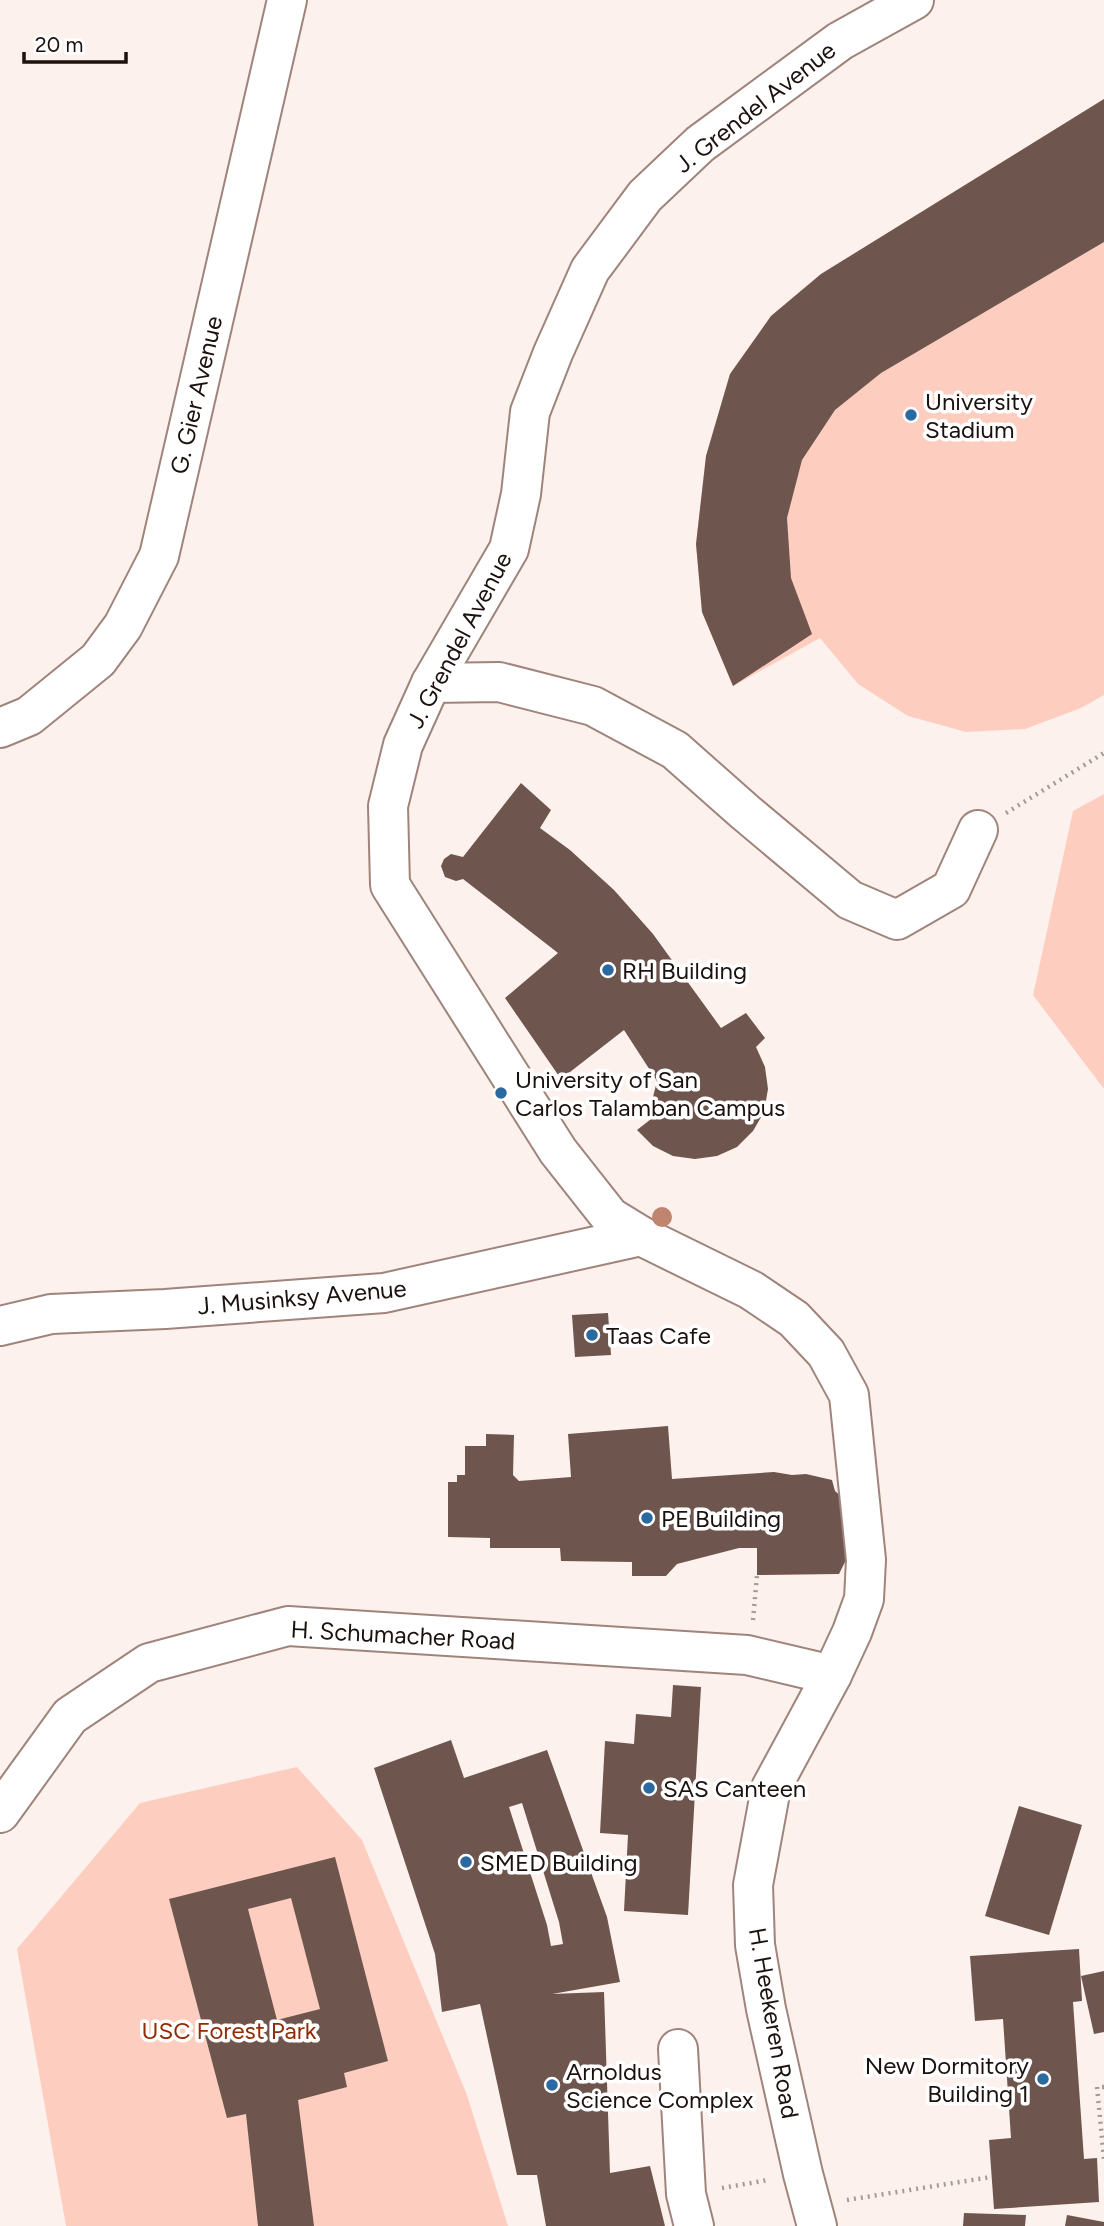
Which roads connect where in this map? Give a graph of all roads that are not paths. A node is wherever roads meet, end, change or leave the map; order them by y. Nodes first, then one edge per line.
1 (287, 0) edge
2 (914, 0) edge
3 (431, 682) junction
4 (0, 728) edge
5 (978, 830) road end
6 (642, 1236) junction
7 (0, 1326) edge
8 (832, 1675) junction
9 (0, 1813) edge
10 (678, 2049) dead end
11 (690, 2210) edge
12 (817, 2226) edge

1 - 4 lane, G. Gier Avenue
2 - 3 lane, J. Grendel Avenue
3 - 5 lane
3 - 6 lane, J. Grendel Avenue
6 - 7 lane, J. Musinksy Avenue
6 - 8 lane, H. Heekeren Road
8 - 9 lane, H. Schumacher Road
8 - 12 lane, H. Heekeren Road
10 - 11 lane

